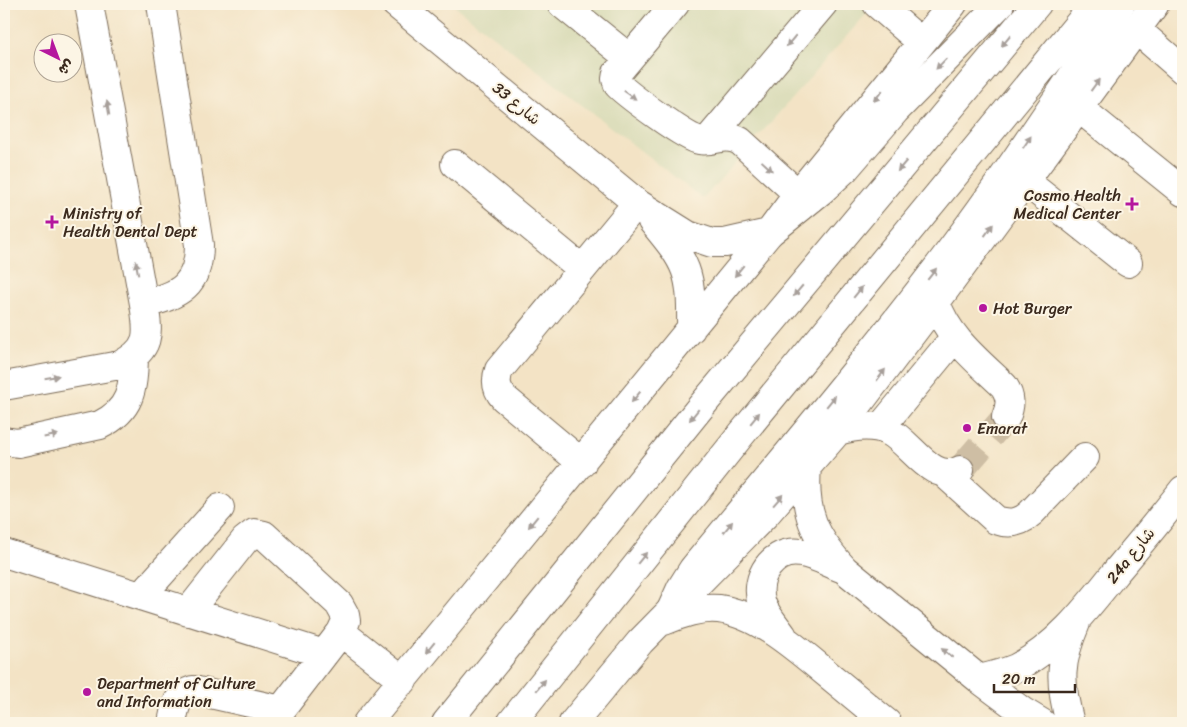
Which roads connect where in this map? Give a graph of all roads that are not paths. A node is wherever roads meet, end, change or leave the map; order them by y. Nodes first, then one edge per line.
1 (89, 4) edge
2 (160, 4) edge
3 (396, 4) edge
4 (562, 4) edge
5 (674, 4) edge
6 (823, 4) edge
7 (877, 4) edge
8 (953, 4) edge
9 (1000, 4) edge
10 (1037, 4) edge
11 (1094, 4) edge
12 (1121, 4) edge
13 (1155, 4) edge
14 (1136, 29) junction
15 (921, 42) junction
16 (629, 58) junction
17 (1183, 70) edge
18 (1079, 108) junction
19 (708, 140) junction
20 (454, 164) dead end
21 (1028, 176) junction
22 (1183, 192) edge
23 (798, 194) junction
24 (637, 202) junction
25 (769, 233) junction
26 (1130, 257) dead end
27 (582, 269) junction
28 (936, 302) junction
29 (144, 304) junction
30 (691, 328) junction
31 (961, 344) junction
32 (134, 358) junction
33 (4, 386) edge
34 (1006, 417) tunnel mouth
35 (838, 431) junction
36 (888, 432) junction
37 (4, 441) edge
38 (1085, 457) dead end
39 (582, 463) junction
40 (807, 467) junction
41 (1183, 490) edge
42 (220, 508) dead end
43 (4, 553) edge
44 (845, 570) junction
45 (141, 596) junction
46 (188, 612) junction
47 (663, 617) junction
48 (1077, 620) junction
49 (341, 632) junction
50 (783, 637) junction
51 (324, 654) junction
52 (979, 679) junction
53 (403, 681) junction
54 (276, 717) edge
55 (172, 723) edge
56 (367, 723) edge
57 (446, 723) edge
58 (511, 723) edge
59 (573, 723) edge
60 (887, 723) edge
61 (1042, 723) edge
62 (1070, 723) edge

29 -> 1 main road
2 - 29 main road
3 - 24 main road, شارع 33
4 - 16 main road
5 - 16 main road
6 -> 19 main road
7 - 15 main road
8 - 15 main road
9 -> 25 main road
10 -> 57 main road
58 -> 11 main road
47 -> 12 main road
13 - 14 main road
14 - 17 main road
18 -> 14 main road
15 -> 23 main road
16 -> 19 main road
18 - 21 main road
18 - 22 main road
19 -> 23 main road
20 - 27 main road
21 - 26 main road
28 -> 21 main road
23 - 25 main road
24 - 25 main road, شارع 33
24 - 27 main road
24 - 30 main road, شارع 33
25 -> 30 main road
27 - 39 main road
28 - 31 main road
35 -> 28 main road
29 - 32 main road
30 -> 39 main road
31 - 34 main road
31 - 36 main road
33 -> 32 main road
37 -> 32 main road
35 - 36 main road
35 - 40 main road
36 - 38 main road
39 -> 53 main road
40 - 44 main road
47 -> 40 main road
41 - 48 main road, 24a شارع
42 - 45 main road
43 - 45 main road
44 - 50 main road
52 -> 44 main road
45 - 46 main road
46 - 49 main road
46 - 51 main road
47 - 50 main road
47 - 59 main road
48 - 52 main road, 24a شارع
48 - 62 main road, 24a شارع
49 - 51 main road
49 - 53 main road
50 - 60 main road
51 - 54 main road
52 - 61 main road
53 - 56 main road
54 - 55 main road

